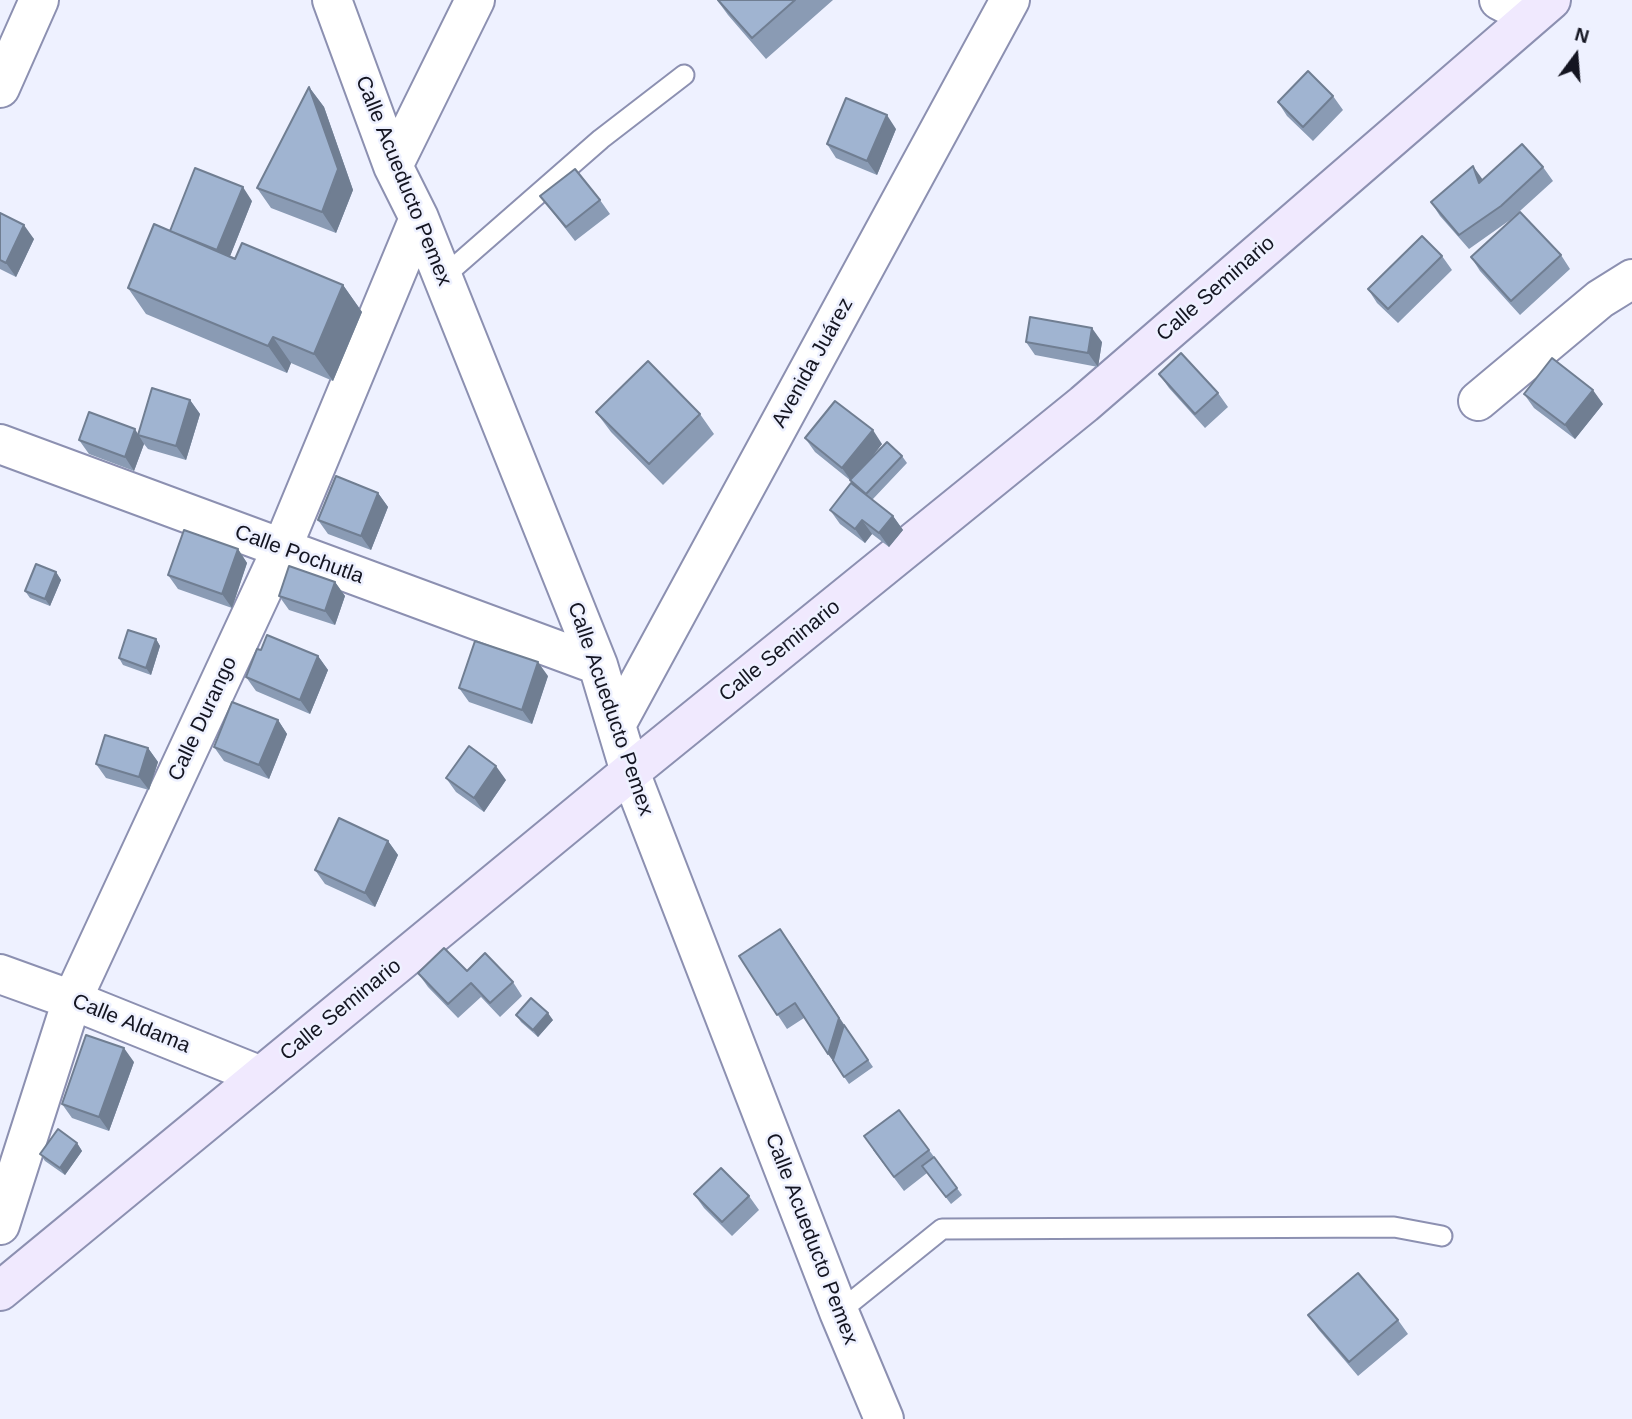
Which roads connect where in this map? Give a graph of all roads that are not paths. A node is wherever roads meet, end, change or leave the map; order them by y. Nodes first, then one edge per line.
1 (39, 0) edge
2 (332, 0) edge
3 (475, 0) edge
4 (1010, 0) edge
5 (1519, 4) edge
6 (684, 75) dead end
7 (0, 88) edge
8 (393, 166) junction
9 (419, 218) junction
10 (442, 278) junction
11 (1632, 279) edge
12 (1478, 401) dead end
13 (0, 444) edge
14 (282, 548) junction
15 (598, 666) junction
16 (616, 725) junction
17 (630, 772) junction
18 (0, 974) edge
19 (72, 1000) junction
20 (261, 1076) junction
21 (0, 1225) edge
22 (1442, 1236) dead end
23 (0, 1291) edge
24 (839, 1312) junction
25 (884, 1419) edge

1 - 7 street
2 - 8 street, Calle Acueducto Pemex
3 - 8 street
4 - 16 street, Avenida Juárez
5 - 17 street, Calle Seminario
6 - 10 lane
8 - 9 street, Calle Acueducto Pemex
9 - 10 street, Calle Acueducto Pemex
9 - 14 street, Calle Durango
10 - 15 street, Calle Acueducto Pemex
11 - 12 street
13 - 14 street, Calle Pochutla
14 - 15 street, Calle Pochutla
14 - 19 street, Calle Durango
15 - 16 street, Calle Acueducto Pemex
16 - 17 street, Calle Acueducto Pemex
17 - 20 street, Calle Seminario
17 - 24 street, Calle Acueducto Pemex
18 - 19 street, Calle Aldama
19 - 20 street, Calle Aldama
19 - 21 street, Calle Durango
20 - 23 street, Calle Seminario
22 - 24 lane
24 - 25 street, Calle Acueducto Pemex

